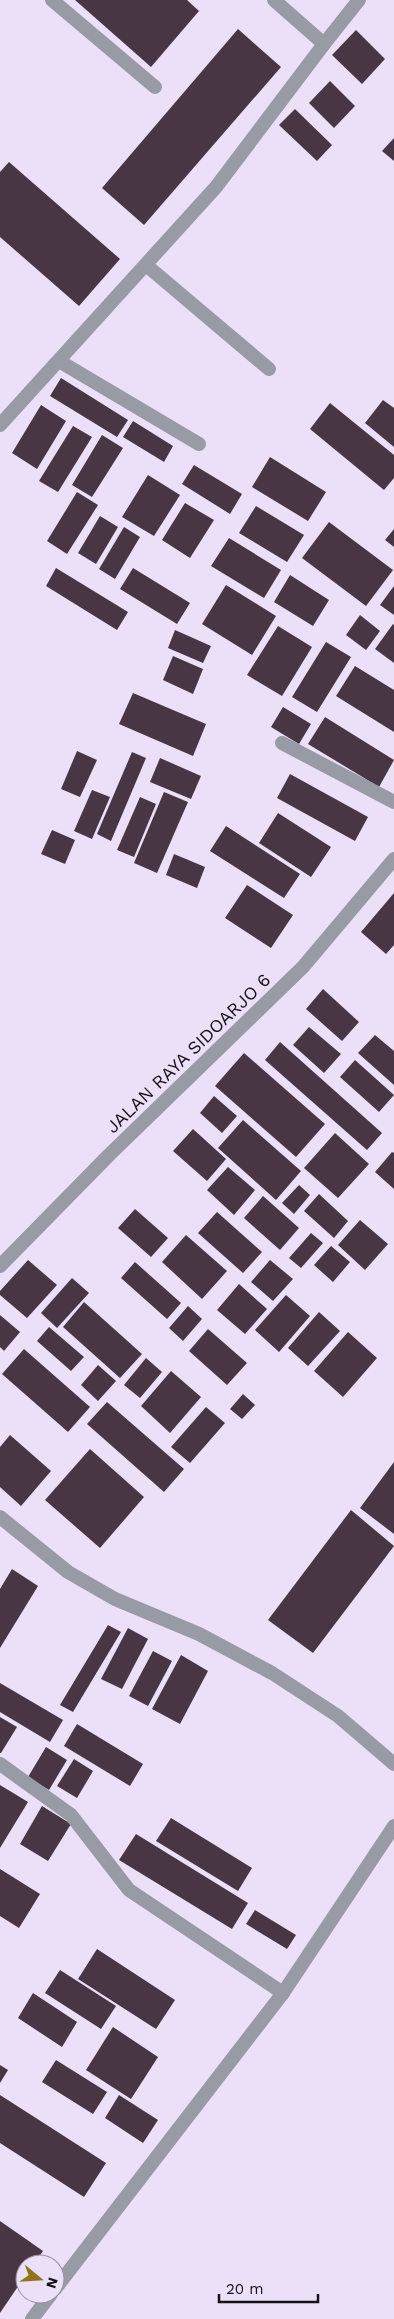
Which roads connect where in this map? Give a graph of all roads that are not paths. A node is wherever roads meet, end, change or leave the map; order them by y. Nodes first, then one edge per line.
1 (52, 0) edge
2 (274, 0) edge
3 (359, 0) edge
4 (324, 44) junction
5 (155, 86) dead end
6 (146, 265) junction
7 (59, 361) junction
8 (268, 369) dead end
9 (0, 425) edge
10 (199, 444) dead end
11 (282, 743) dead end
12 (394, 802) edge
13 (394, 859) edge
14 (390, 874) edge
15 (0, 1266) edge
16 (0, 1517) edge
17 (0, 1764) edge
18 (394, 1764) edge
19 (394, 1826) edge
20 (283, 1993) junction
21 (65, 2276) edge
22 (43, 2304) edge
23 (32, 2319) edge

1 - 5 street
2 - 4 street
3 - 4 street
4 - 6 street
6 - 7 street
6 - 8 street
7 - 9 street
7 - 10 street
11 - 12 street
13 - 14 street, JALAN RAYA SIDOARJO 6
14 - 15 street, JALAN RAYA SIDOARJO 6
16 - 18 street
17 - 20 street
19 - 20 street
20 - 21 street
22 - 23 street

